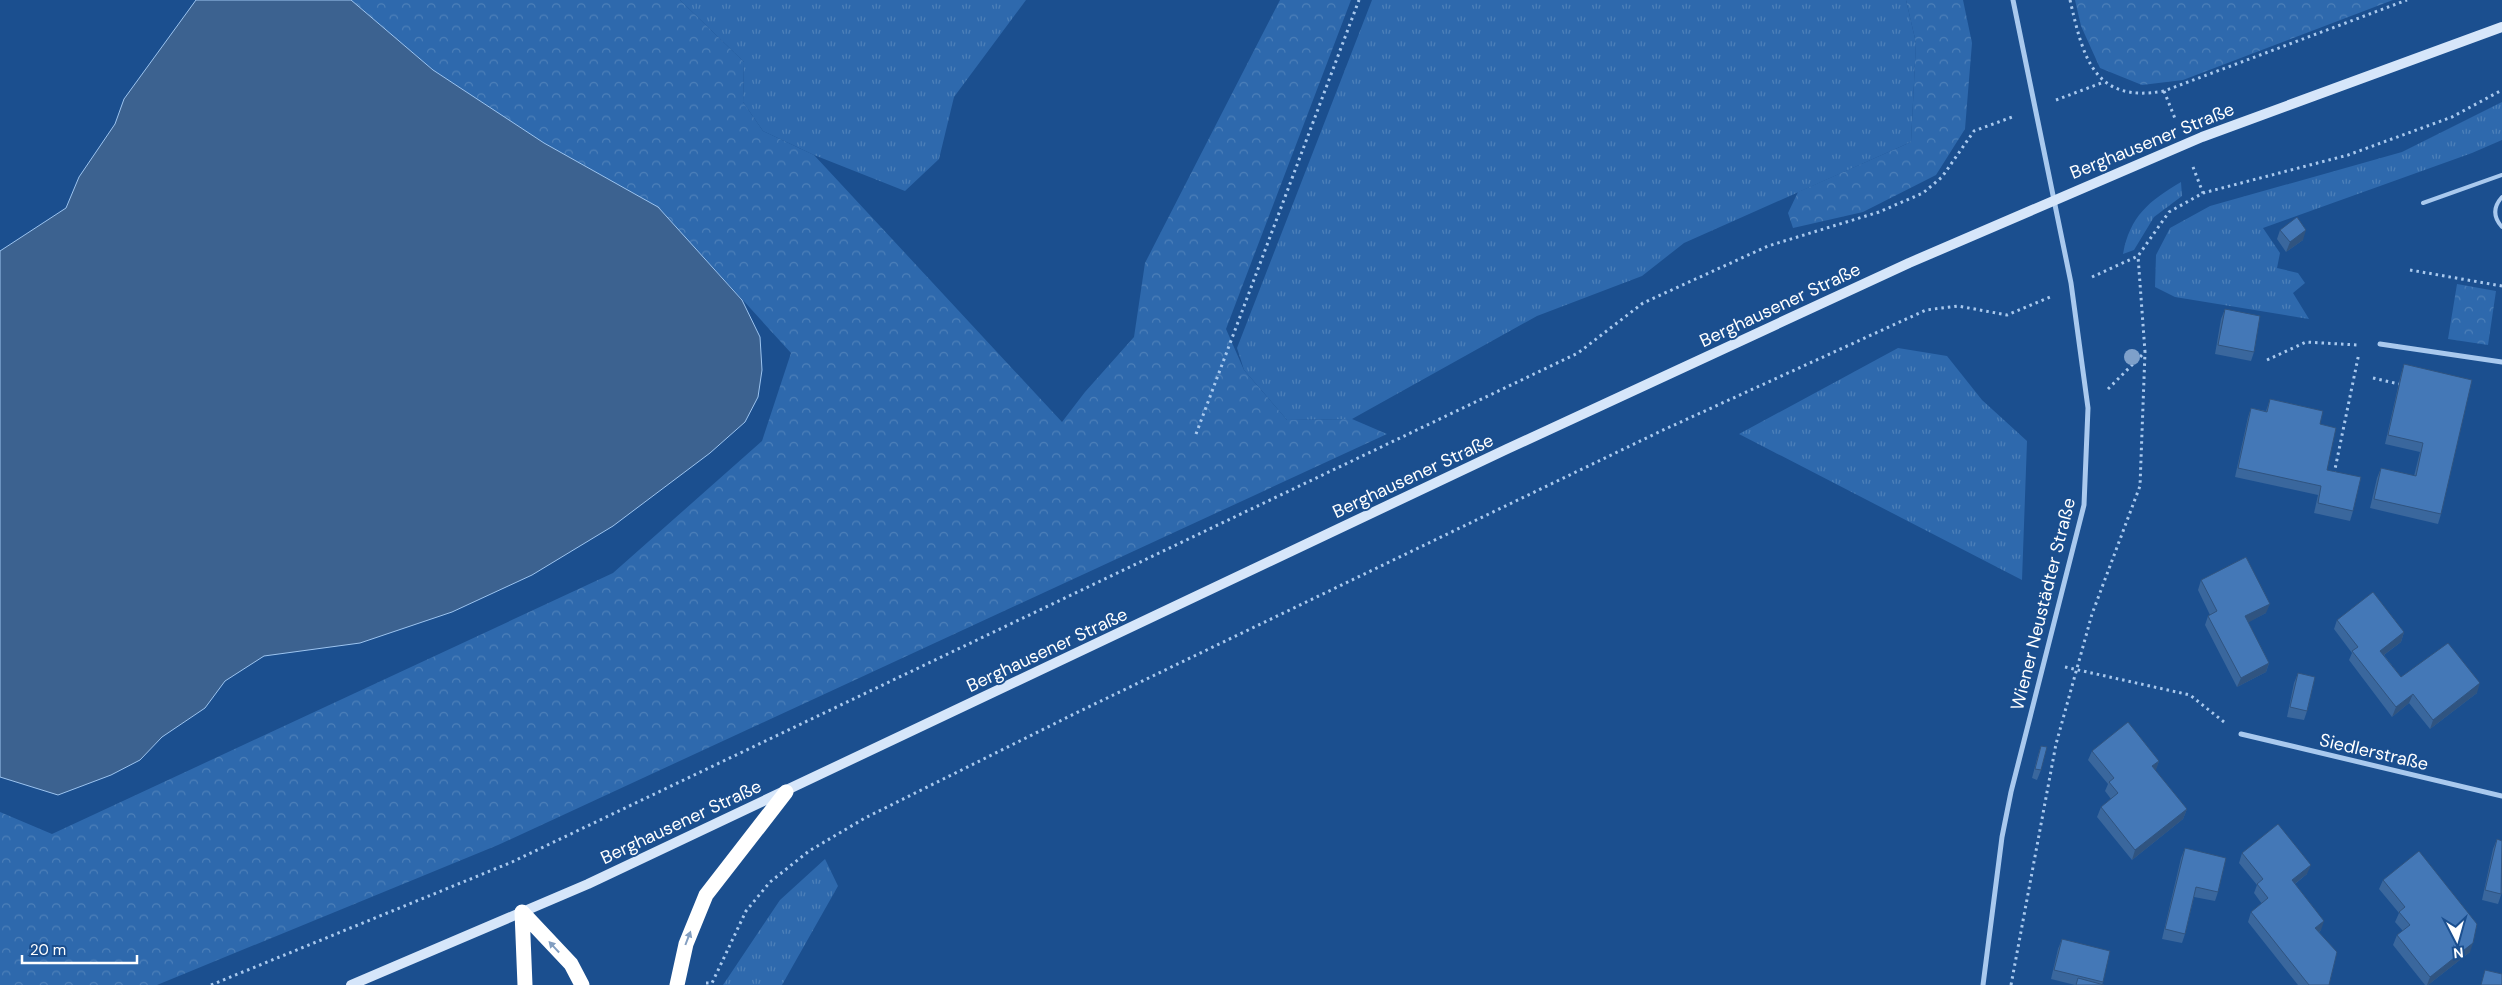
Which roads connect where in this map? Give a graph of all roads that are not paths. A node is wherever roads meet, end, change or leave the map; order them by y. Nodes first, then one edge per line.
1 (2013, 0) edge
2 (2502, 27) edge
3 (2502, 175) edge
4 (2502, 197) edge
5 (2054, 199) junction
6 (2423, 203) dead end
7 (2502, 227) edge
8 (2380, 344) dead end
9 (2502, 362) edge
10 (2241, 734) road end
11 (786, 792) junction
12 (2502, 796) edge
13 (522, 912) junction
14 (351, 985) edge
15 (525, 985) edge
16 (582, 985) edge
17 (677, 985) edge
18 (1983, 985) edge

1 - 5 street, Wiener Neustädter Straße
2 - 5 street, Berghausener Straße
3 - 6 lane
4 - 7 lane
5 - 11 street, Berghausener Straße
5 - 18 street, Wiener Neustädter Straße
8 - 9 street
10 - 12 street, Siedlerstraße
11 - 13 street, Berghausener Straße
17 -> 11 highway
13 - 14 street, Berghausener Straße
13 - 15 highway
16 -> 13 highway

